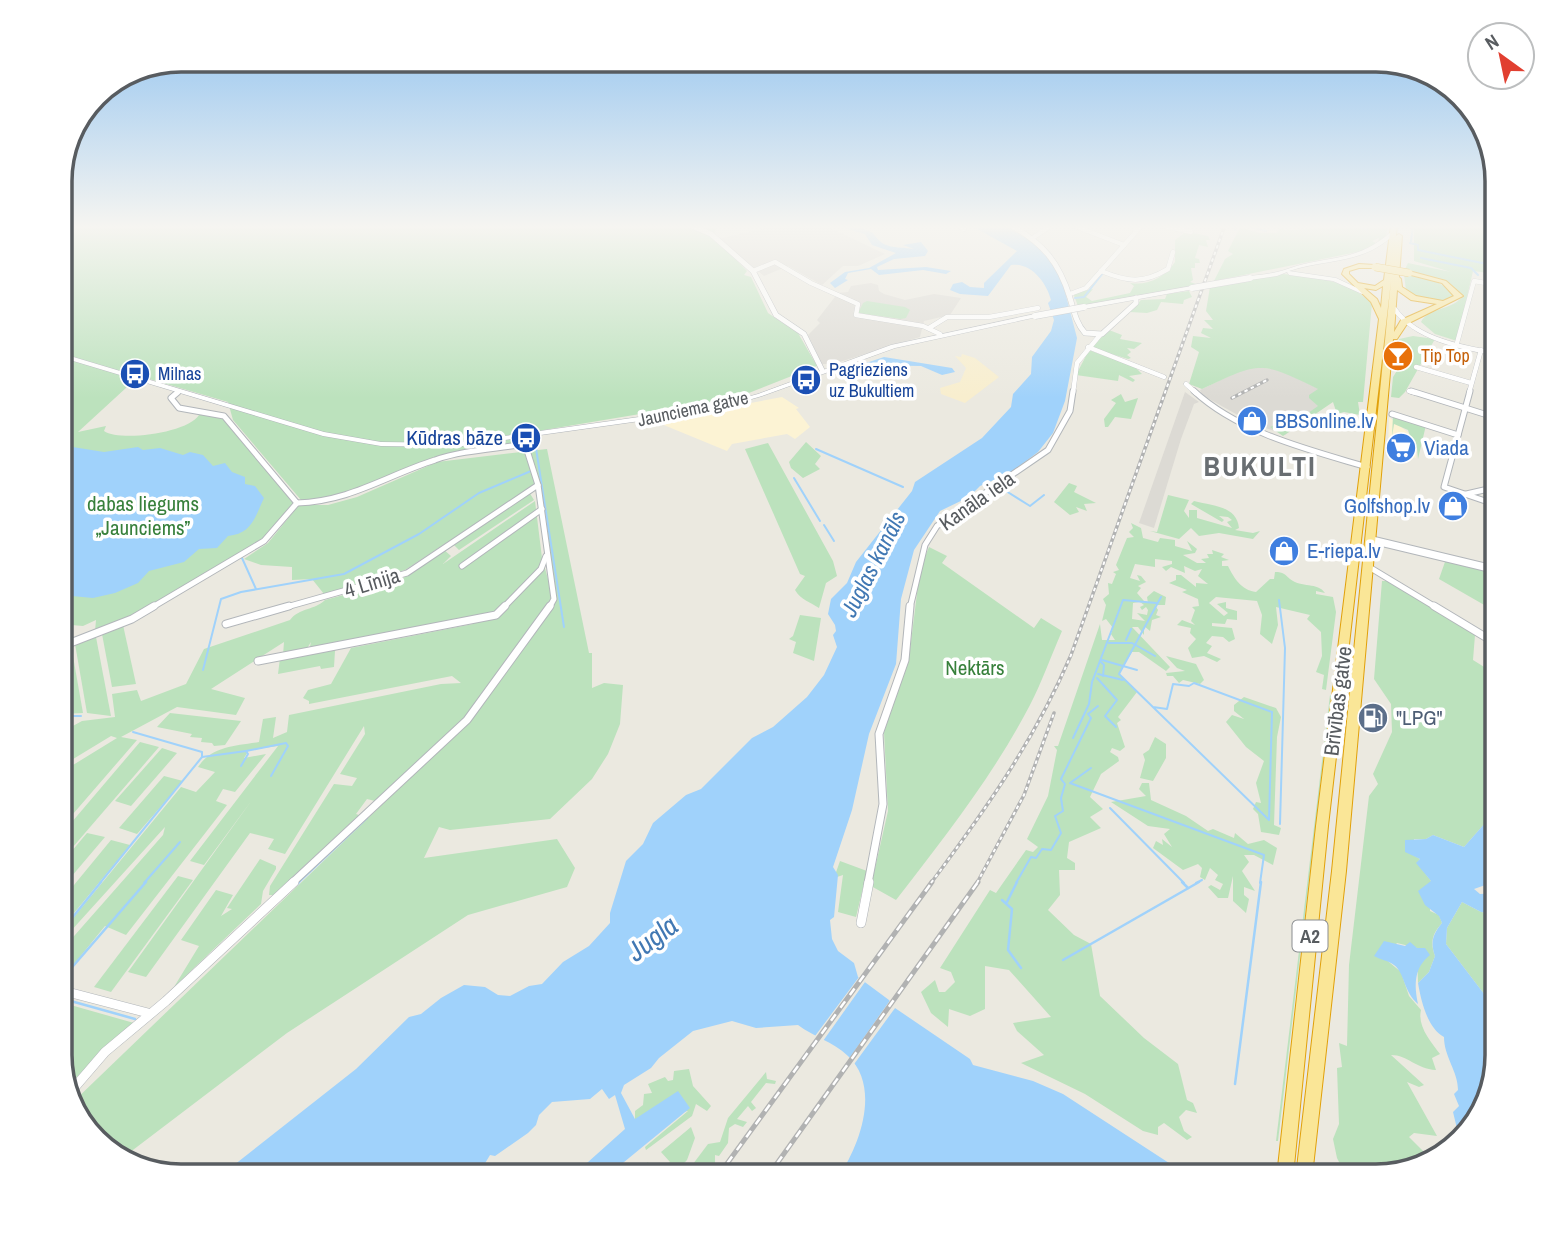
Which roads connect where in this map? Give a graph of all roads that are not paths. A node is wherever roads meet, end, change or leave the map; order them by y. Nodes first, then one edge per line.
1 (760, 283) edge
2 (810, 283) edge
3 (1066, 283) edge
4 (1091, 283) edge
5 (1223, 283) edge
6 (1339, 283) edge
7 (1352, 283) edge
8 (1356, 283) edge
9 (1384, 283) edge
10 (1388, 283) edge
11 (1396, 283) edge
12 (1398, 283) edge
13 (1439, 283) edge
14 (1474, 283) edge
15 (1364, 293) junction
16 (1070, 294) junction
17 (1136, 298) junction
18 (1450, 303) junction
19 (1038, 308) dead end
20 (1394, 308) junction
21 (1420, 314) junction
22 (1402, 323) junction
23 (1383, 327) junction
24 (929, 328) junction
25 (940, 334) junction
26 (1100, 335) junction
27 (1434, 336) junction
28 (1392, 339) junction
29 (1457, 343) junction
30 (1088, 347) junction
31 (1481, 350) junction
32 (1485, 351) edge
33 (72, 359) edge
34 (1416, 367) dead end
35 (822, 370) junction
36 (1164, 377) dead end
37 (1471, 383) junction
38 (1186, 384) dead end
39 (1409, 391) dead end
40 (178, 392) junction
41 (1465, 408) junction
42 (1392, 414) dead end
43 (1485, 414) edge
44 (537, 435) junction
45 (1458, 435) junction
46 (526, 444) junction
47 (1367, 467) junction
48 (538, 485) junction
49 (1485, 490) edge
50 (1461, 495) junction
51 (1485, 502) edge
52 (297, 503) junction
53 (542, 509) junction
54 (1372, 540) junction
55 (547, 554) junction
56 (462, 566) dead end
57 (1368, 567) junction
58 (1485, 567) edge
59 (226, 624) dead end
60 (1485, 637) edge
61 (72, 642) edge
62 (258, 661) dead end
63 (861, 923) dead end
64 (72, 993) edge
65 (148, 1013) junction
66 (76, 1086) edge
67 (1286, 1164) edge
68 (1305, 1164) edge

1 - 35 street
2 - 24 street
3 - 16 street
4 - 16 street
5 - 17 main road, Jaunciema gatve, bridge
6 - 15 main road
7 - 15 highway
8 - 9 highway
10 - 23 highway, Brīvības gatve / A2
11 - 20 highway, Brīvības gatve / A2
12 - 18 highway
13 - 18 highway, bridge
14 - 29 street
15 - 23 highway
16 - 26 street
17 - 25 main road, Jaunciema gatve, bridge
17 - 26 street
18 - 21 highway
19 - 24 street
20 - 22 main road
20 - 28 highway, Brīvības gatve / A2
21 - 22 highway
21 - 27 main road
22 - 27 main road
22 - 28 highway
23 - 47 highway, Brīvības gatve / A2
24 - 25 street
25 - 35 main road, Jaunciema gatve
26 - 30 street, Kanāla iela
27 - 28 main road
27 - 29 main road
28 - 54 highway, Brīvības gatve / A2
29 - 31 main road
30 - 36 street
30 - 63 street, Kanāla iela
31 - 32 main road
31 - 37 street
33 - 40 main road, Jaunciema gatve
34 - 37 street
35 - 44 main road, Jaunciema gatve
37 - 41 street
38 - 47 street
39 - 41 street
40 - 44 main road, Jaunciema gatve
40 - 52 street
41 - 43 street
41 - 45 street
42 - 45 street
44 - 46 street
45 - 50 street
46 - 48 street
46 - 52 street
47 - 67 highway, Brīvības gatve / A2
48 - 53 street
48 - 59 street, 4 Līnija
49 - 50 street
50 - 51 street
52 - 61 street
53 - 55 street
53 - 56 street
54 - 57 highway, Brīvības gatve / A2
54 - 58 street
55 - 62 street
55 - 65 street
57 - 60 street
57 - 68 highway, Brīvības gatve / A2
64 - 65 street
65 - 66 street

